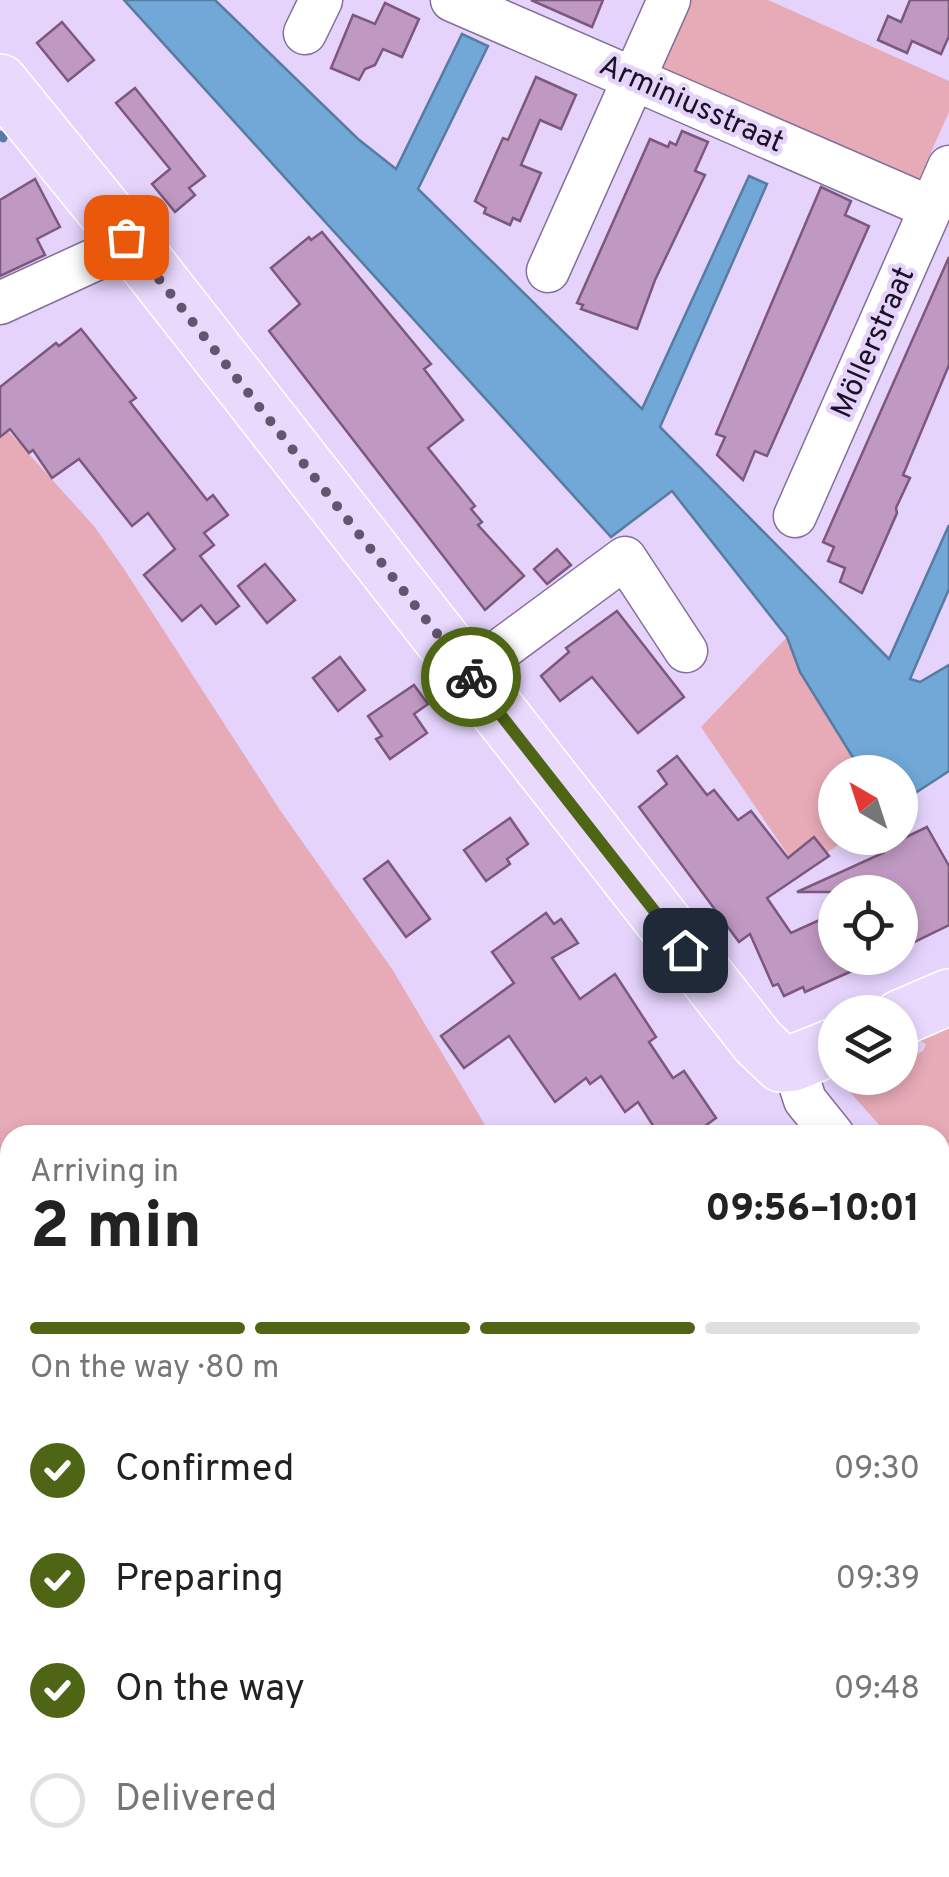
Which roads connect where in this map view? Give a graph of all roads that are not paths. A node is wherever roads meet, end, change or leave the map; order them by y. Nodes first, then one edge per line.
1 (668, 0) edge
2 (458, 2) edge
3 (634, 77) junction
4 (0, 82) edge
5 (949, 167) edge
6 (931, 208) junction
7 (126, 237) junction
8 (548, 271) dead end
9 (0, 303) edge
10 (795, 516) dead end
11 (686, 652) dead end
12 (468, 674) junction
13 (949, 997) edge
14 (918, 1010) edge
15 (814, 1055) edge
16 (825, 1125) edge

1 - 3 street
2 - 3 street, Arminiusstraat
3 - 6 street, Arminiusstraat
3 - 8 street
4 - 7 main road
5 - 6 street, Möllerstraat
6 - 10 street, Möllerstraat
7 - 9 street
7 - 12 main road
11 - 12 street
12 - 15 main road
13 - 14 main road
15 - 16 street

